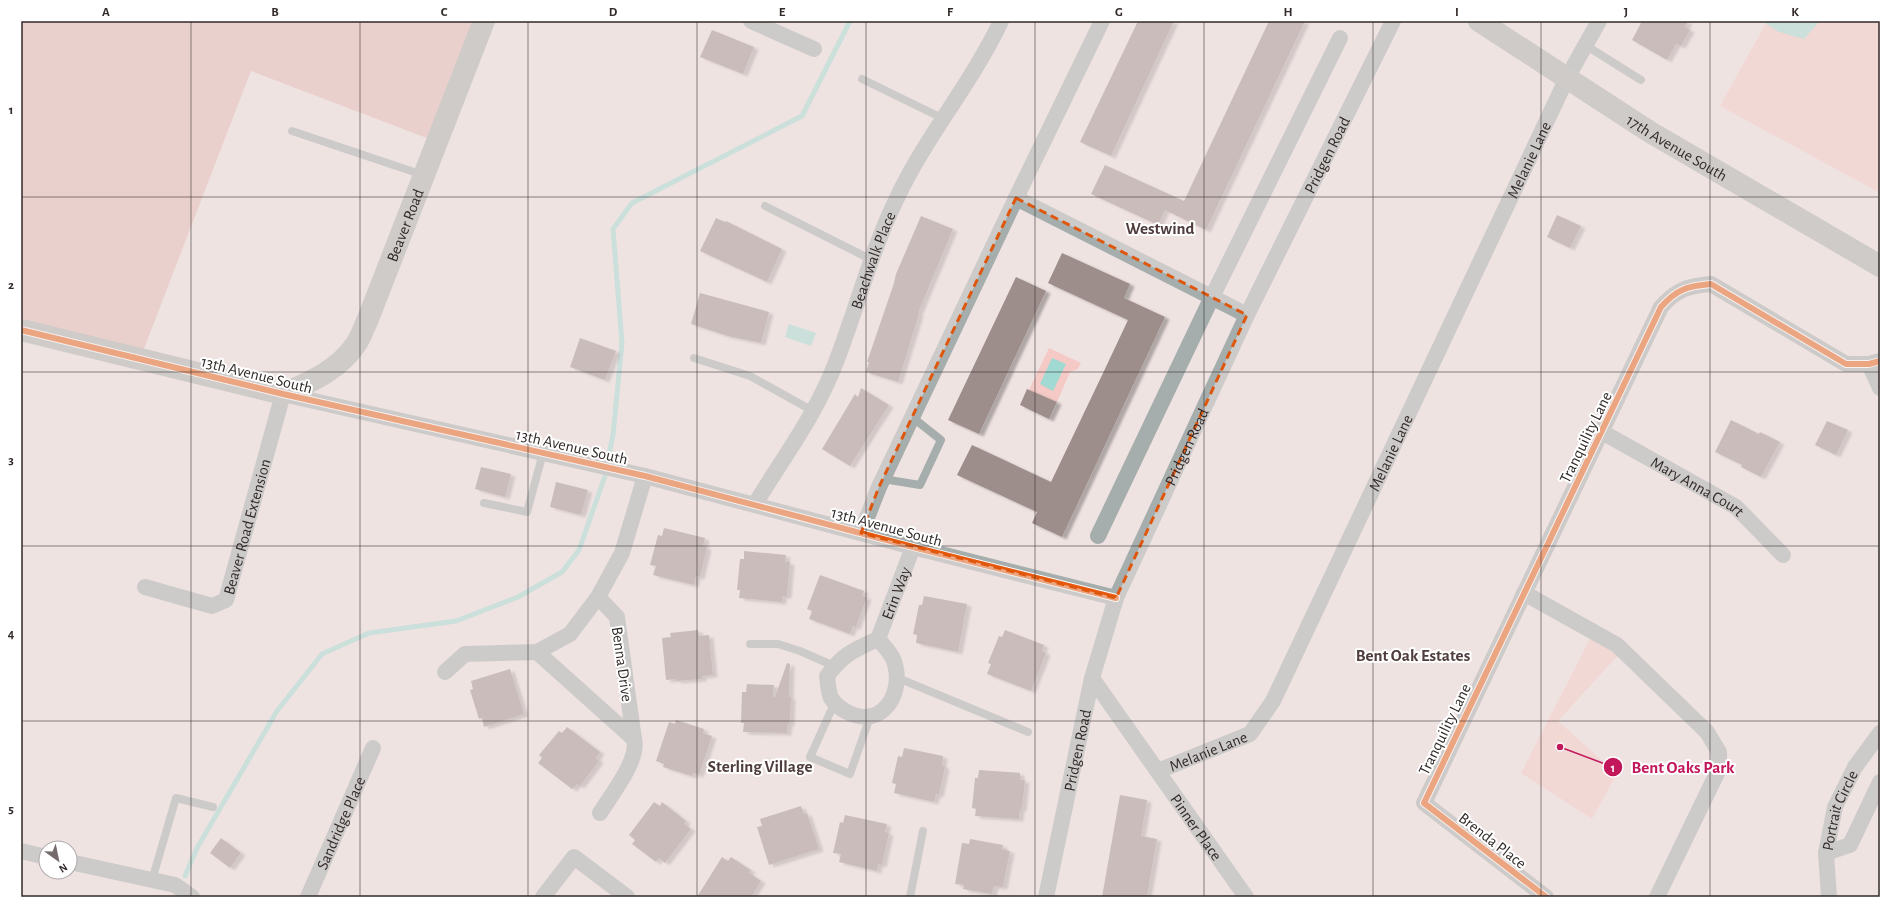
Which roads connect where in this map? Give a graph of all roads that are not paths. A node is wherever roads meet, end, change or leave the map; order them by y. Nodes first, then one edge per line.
1 (484, 21) edge
2 (751, 21) edge
3 (1001, 21) edge
4 (1102, 21) edge
5 (1392, 21) edge
6 (1479, 21) edge
7 (1599, 21) edge
8 (1340, 38) dead end
9 (1586, 45) junction
10 (814, 49) dead end
11 (1567, 78) junction
12 (862, 79) dead end
13 (1641, 80) dead end
14 (942, 118) junction
15 (292, 131) dead end
16 (424, 175) junction
17 (1016, 198) junction
18 (766, 206) dead end
19 (872, 260) junction
20 (1880, 266) edge
21 (1212, 297) junction
22 (1247, 315) junction
23 (21, 330) edge
24 (694, 358) dead end
25 (1874, 363) edge
26 (1880, 388) edge
27 (283, 394) junction
28 (813, 411) junction
29 (912, 417) junction
30 (1602, 432) junction
31 (543, 453) junction
32 (645, 476) junction
33 (883, 479) junction
34 (484, 503) dead end
35 (755, 504) junction
36 (861, 533) junction
37 (1098, 536) dead end
38 (913, 547) junction
39 (1783, 554) dead end
40 (145, 587) dead end
41 (1524, 593) junction
42 (598, 597) junction
43 (1116, 598) junction
44 (878, 639) junction
45 (750, 644) dead end
46 (537, 652) junction
47 (834, 666) junction
48 (445, 672) dead end
49 (898, 678) junction
50 (1092, 678) junction
51 (835, 702) junction
52 (870, 717) junction
53 (1028, 732) dead end
54 (1880, 734) edge
55 (634, 739) junction
56 (373, 748) dead end
57 (1158, 772) junction
58 (1880, 782) edge
59 (1424, 803) joint
60 (214, 807) dead end
61 (600, 813) dead end
62 (923, 831) dead end
63 (21, 851) edge
64 (1826, 853) junction
65 (38, 855) edge
66 (78, 864) edge
67 (152, 880) junction
68 (192, 897) edge
69 (308, 897) edge
70 (542, 897) edge
71 (626, 897) edge
72 (910, 897) edge
73 (1046, 897) edge
74 (1246, 897) edge
75 (1546, 897) edge
76 (1657, 897) edge
77 (1829, 897) edge

1 - 16 street, Beaver Road
2 - 10 street
3 - 14 street, Beachwalk Place
4 - 17 street
5 - 22 street, Pridgen Road
6 - 11 street, 17th Avenue South
7 - 9 street, Melanie Lane
8 - 21 street
9 - 11 street, Melanie Lane
9 - 13 lane
11 - 20 street, 17th Avenue South
11 - 57 street, Melanie Lane
12 - 14 lane
14 - 19 street, Beachwalk Place
15 - 16 lane
16 - 27 street, Beaver Road
17 - 21 street
17 - 29 street
18 - 19 lane
19 - 28 street, Beachwalk Place
21 - 22 street
21 - 37 street
22 - 43 street, Pridgen Road
23 - 27 street, 13th Avenue South
24 - 28 lane
25 - 26 street
25 - 30 street, Tranquility Lane
27 - 31 street, 13th Avenue South
27 - 40 street, Beaver Road Extension
28 - 35 street, Beachwalk Place
29 - 33 street
29 - 33 lane
30 - 39 street, Mary Anna Court
30 - 41 street, Tranquility Lane
31 - 32 street, 13th Avenue South
31 - 34 lane
32 - 35 street, 13th Avenue South
32 - 42 street
33 - 36 street
35 - 36 street, 13th Avenue South
36 - 38 street, 13th Avenue South
38 - 43 street, 13th Avenue South
38 - 44 street, Erin Way
41 - 59 street, Tranquility Lane
41 - 76 street
42 - 46 street
42 - 55 street, Benna Drive
43 - 50 street, Pridgen Road
44 - 47 street, Erin Way
44 - 49 street, Erin Way
45 - 47 lane
46 - 48 street
46 - 55 street, Benna Drive
47 - 51 street
49 - 52 street, Erin Way
49 - 53 lane
50 - 57 street, Pinner Place
50 - 73 street, Pridgen Road
51 - 52 street
51 - 52 lane
54 - 64 street, Portrait Circle
55 - 61 street, Benna Drive
56 - 69 street, Sandridge Place
57 - 74 street, Pinner Place
58 - 64 street
59 - 75 street, Brenda Place
60 - 67 lane
62 - 72 lane
63 - 65 street
64 - 77 street, Portrait Circle
66 - 67 street
67 - 68 street
70 - 71 street

